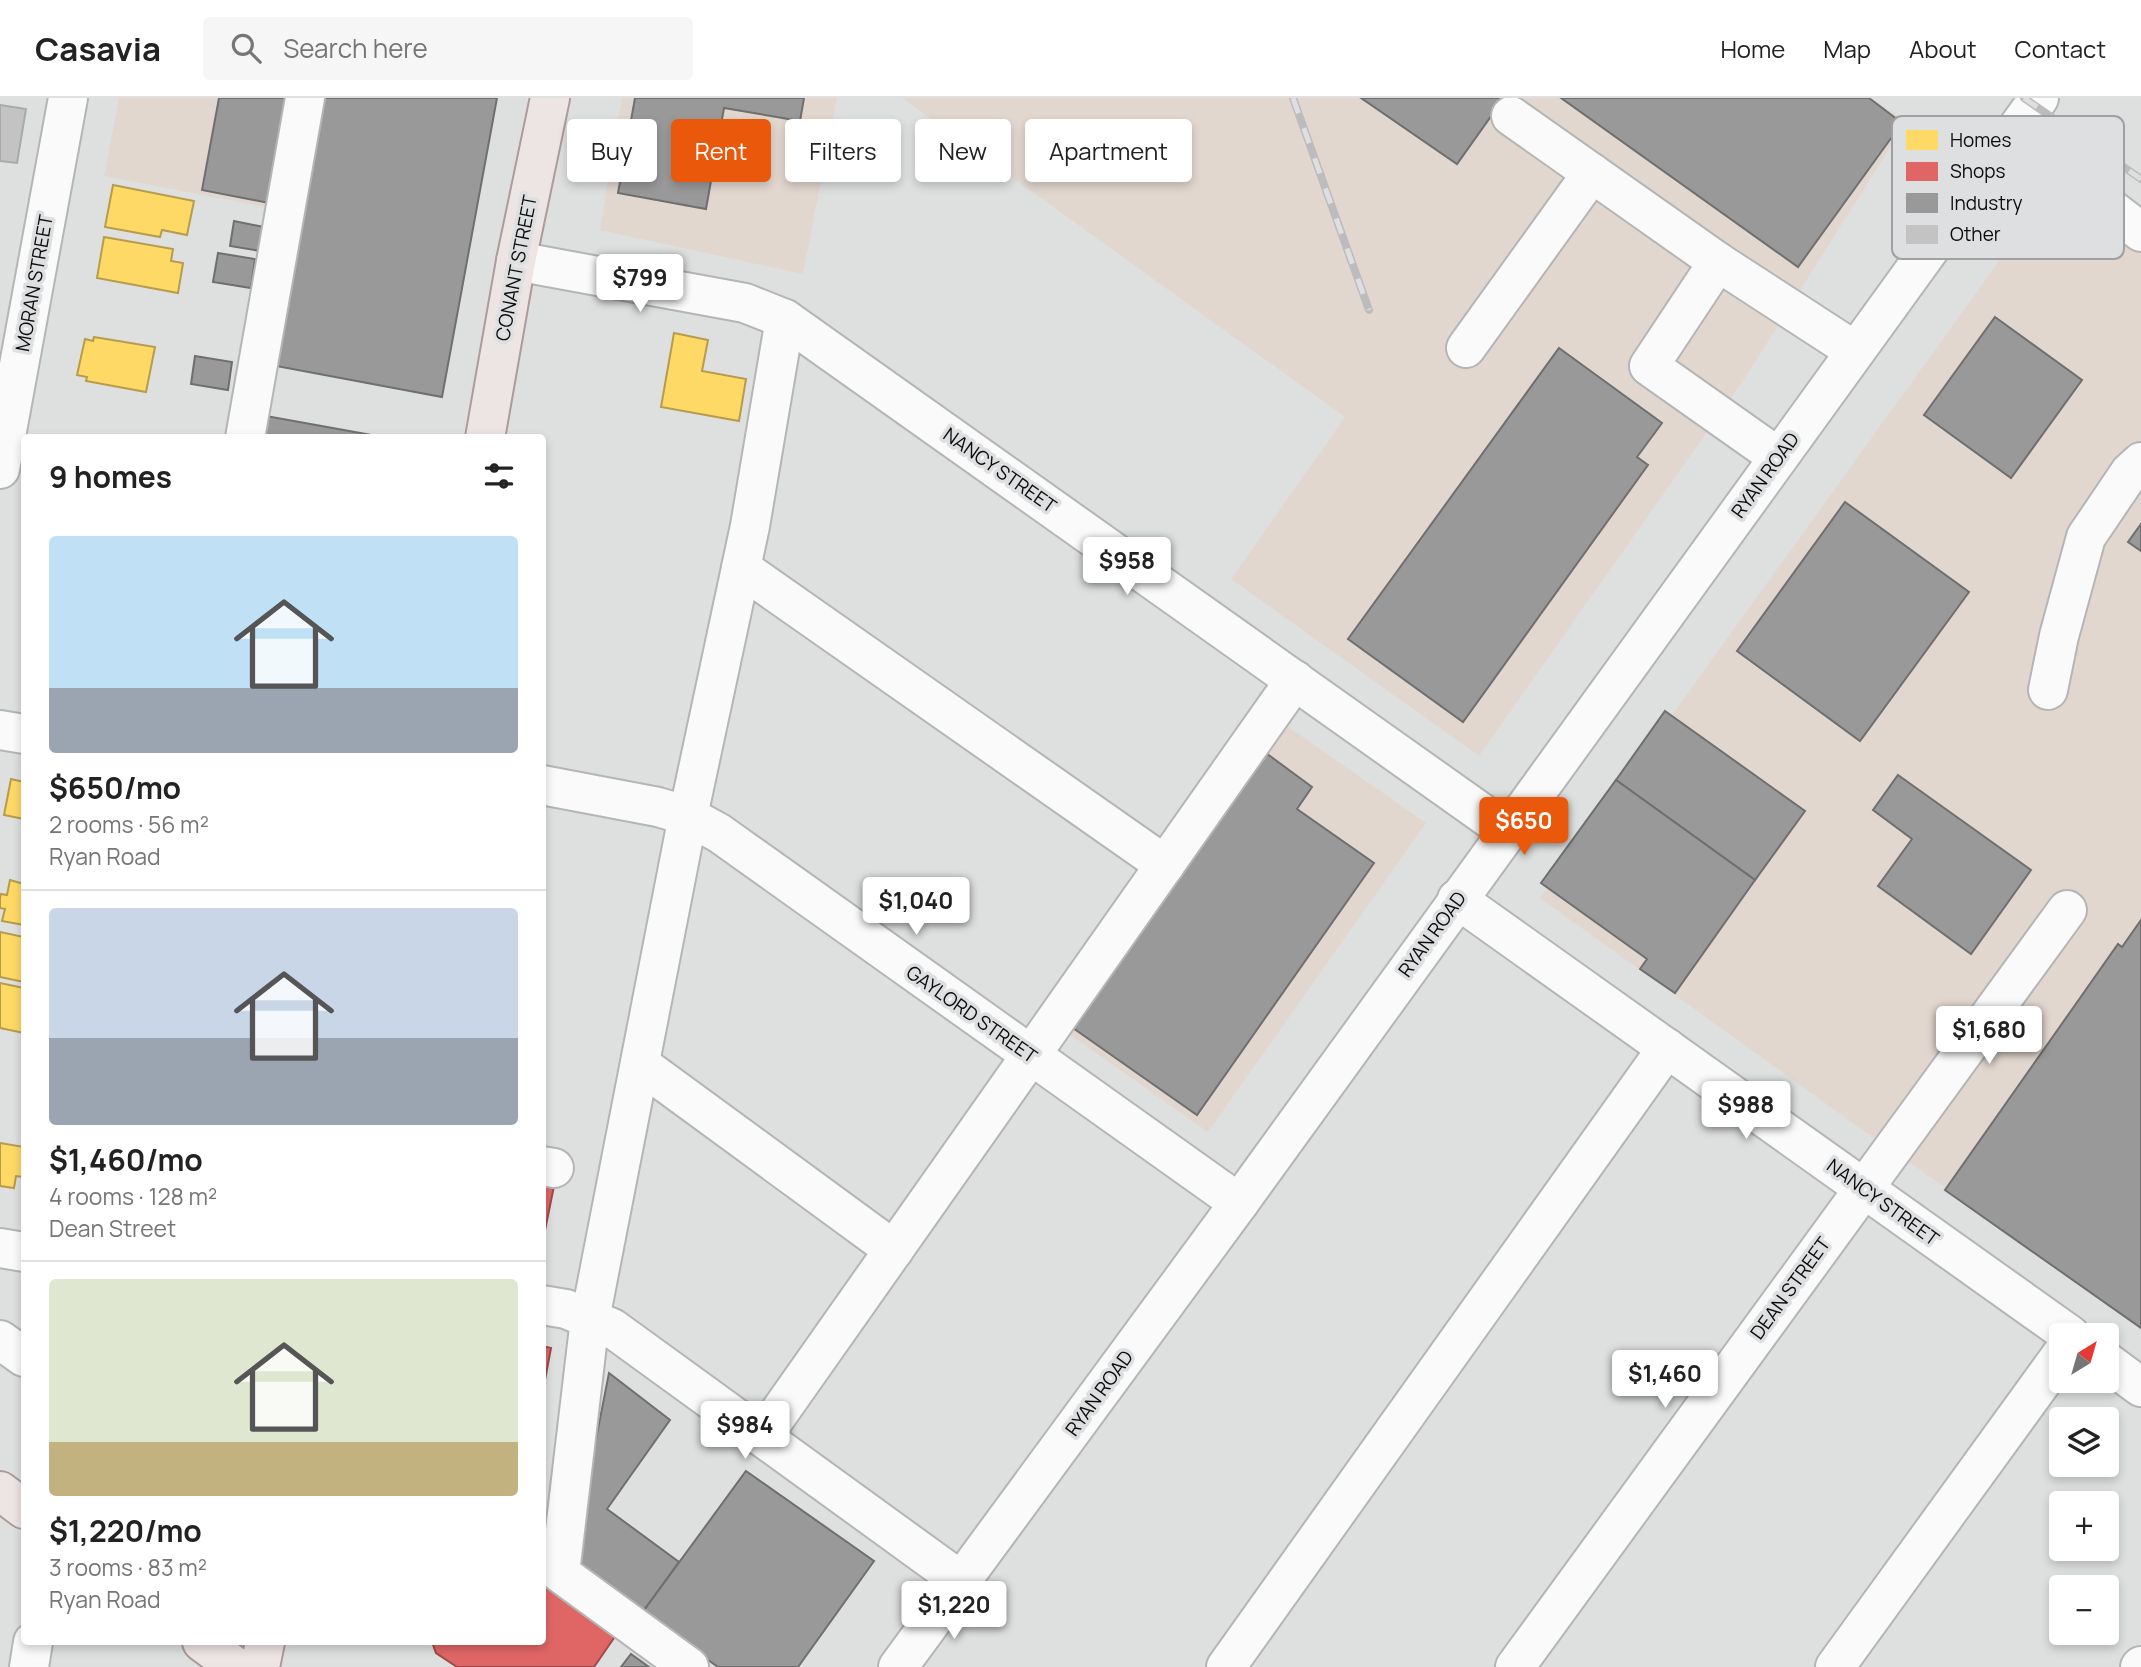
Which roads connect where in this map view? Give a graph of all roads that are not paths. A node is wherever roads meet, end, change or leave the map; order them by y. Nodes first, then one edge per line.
1 (68, 98) edge
2 (305, 98) edge
3 (550, 98) edge
4 (2039, 98) edge
5 (1511, 116) dead end
6 (2026, 116) edge
7 (1592, 173) junction
8 (2124, 219) edge
9 (2141, 232) edge
10 (1922, 259) edge
11 (516, 261) junction
12 (1718, 262) junction
13 (781, 316) junction
14 (1466, 348) dead end
15 (1855, 351) junction
16 (246, 434) edge
17 (486, 434) edge
18 (1778, 457) junction
19 (2141, 462) edge
20 (0, 469) edge
21 (741, 568) junction
22 (1295, 680) junction
23 (2048, 691) dead end
24 (0, 730) edge
25 (21, 734) edge
26 (546, 786) edge
27 (688, 816) junction
28 (1507, 831) junction
29 (1165, 865) junction
30 (1457, 899) junction
31 (2067, 910) dead end
32 (1667, 1048) junction
33 (1031, 1055) junction
34 (639, 1064) junction
35 (1863, 1188) junction
36 (1239, 1203) junction
37 (0, 1248) edge
38 (894, 1250) junction
39 (21, 1252) edge
40 (546, 1306) edge
41 (590, 1319) junction
42 (2053, 1323) edge
43 (0, 1340) edge
44 (21, 1355) edge
45 (2119, 1371) edge
46 (2049, 1372) edge
47 (2141, 1387) edge
48 (762, 1437) junction
49 (961, 1581) junction
50 (33, 1645) edge
51 (206, 1645) edge
52 (264, 1645) edge
53 (29, 1667) edge
54 (236, 1667) edge
55 (260, 1667) edge
56 (689, 1667) edge
57 (898, 1667) edge
58 (1226, 1667) edge
59 (1515, 1667) edge
60 (1835, 1667) edge

1 - 20 street, MORAN STREET
2 - 16 street
3 - 11 main road, CONANT STREET
4 - 6 street, RYAN ROAD
5 - 7 street
7 - 12 street
7 - 14 street
8 - 9 street
10 - 15 street, RYAN ROAD
11 - 13 street, NANCY STREET
11 - 17 main road, CONANT STREET
12 - 15 street
12 - 18 street
13 - 21 street
13 - 22 street, NANCY STREET
15 - 18 street, RYAN ROAD
18 - 28 street, RYAN ROAD
19 - 23 street
21 - 27 street
21 - 29 street
22 - 28 street, NANCY STREET
22 - 29 street
24 - 25 street
26 - 27 street, GAYLORD STREET
27 - 33 street, GAYLORD STREET
27 - 34 street
28 - 30 street, RYAN ROAD
29 - 33 street
30 - 32 street, NANCY STREET
30 - 36 street, RYAN ROAD
31 - 35 street, DEAN STREET
32 - 35 street, NANCY STREET
32 - 58 street
33 - 36 street, GAYLORD STREET
33 - 38 street
34 - 38 street
34 - 41 street
35 - 42 street, NANCY STREET
35 - 59 street, DEAN STREET
36 - 49 street, RYAN ROAD
37 - 39 street
38 - 48 street
40 - 41 street
41 - 48 street
41 - 56 street
43 - 44 street
45 - 47 street
46 - 60 street
48 - 49 street
49 - 57 street, RYAN ROAD
50 - 53 street
51 - 54 main road
52 - 55 main road

